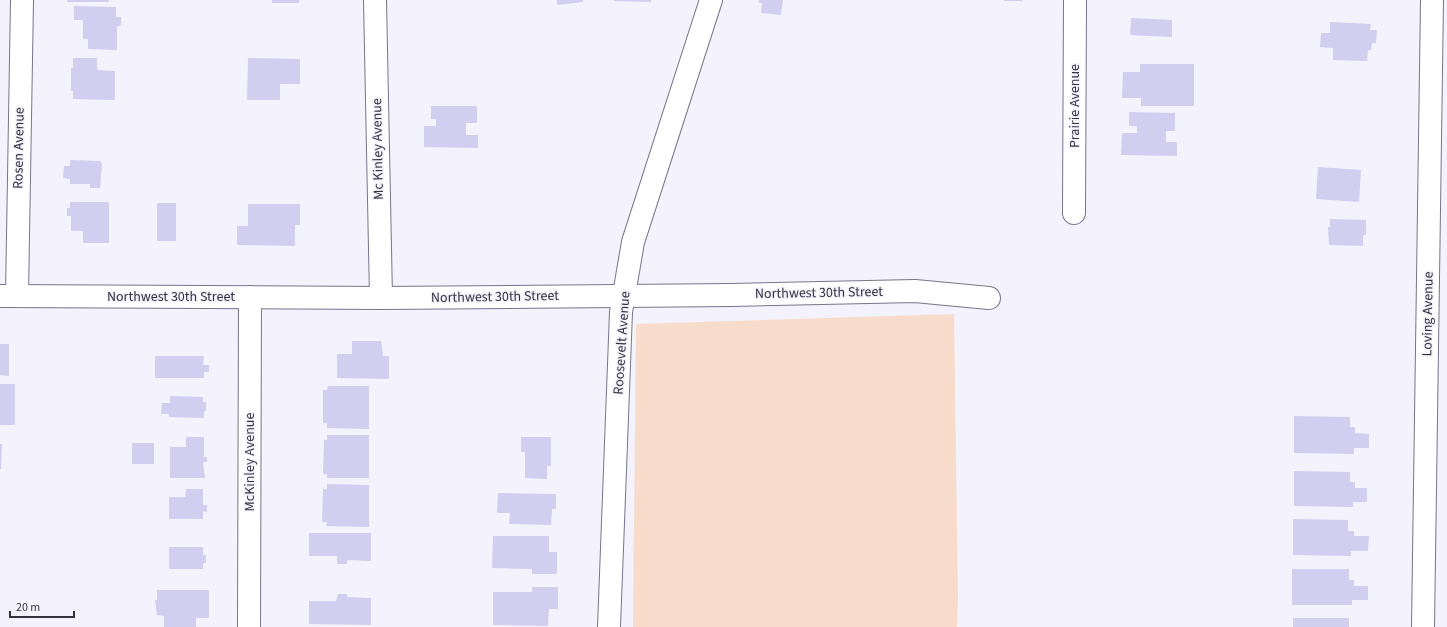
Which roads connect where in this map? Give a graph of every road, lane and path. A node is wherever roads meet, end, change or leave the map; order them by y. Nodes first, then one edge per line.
1 (22, 0) edge
2 (375, 0) edge
3 (710, 0) edge
4 (1075, 0) edge
5 (1432, 0) edge
6 (1074, 213) dead end
7 (8, 296) edge
8 (624, 296) junction
9 (250, 297) junction
10 (381, 298) junction
11 (989, 298) dead end
12 (249, 627) edge
13 (609, 627) edge
14 (1423, 627) edge

1 - 7 street, Rosen Avenue
2 - 10 street, Mc Kinley Avenue
3 - 8 street, Roosevelt Avenue
4 - 6 street, Prairie Avenue
5 - 14 street, Loving Avenue
7 - 9 street, Northwest 30th Street
8 - 10 street, Northwest 30th Street
8 - 11 street, Northwest 30th Street
8 - 13 street, Roosevelt Avenue
9 - 10 street, Northwest 30th Street
9 - 12 street, McKinley Avenue

